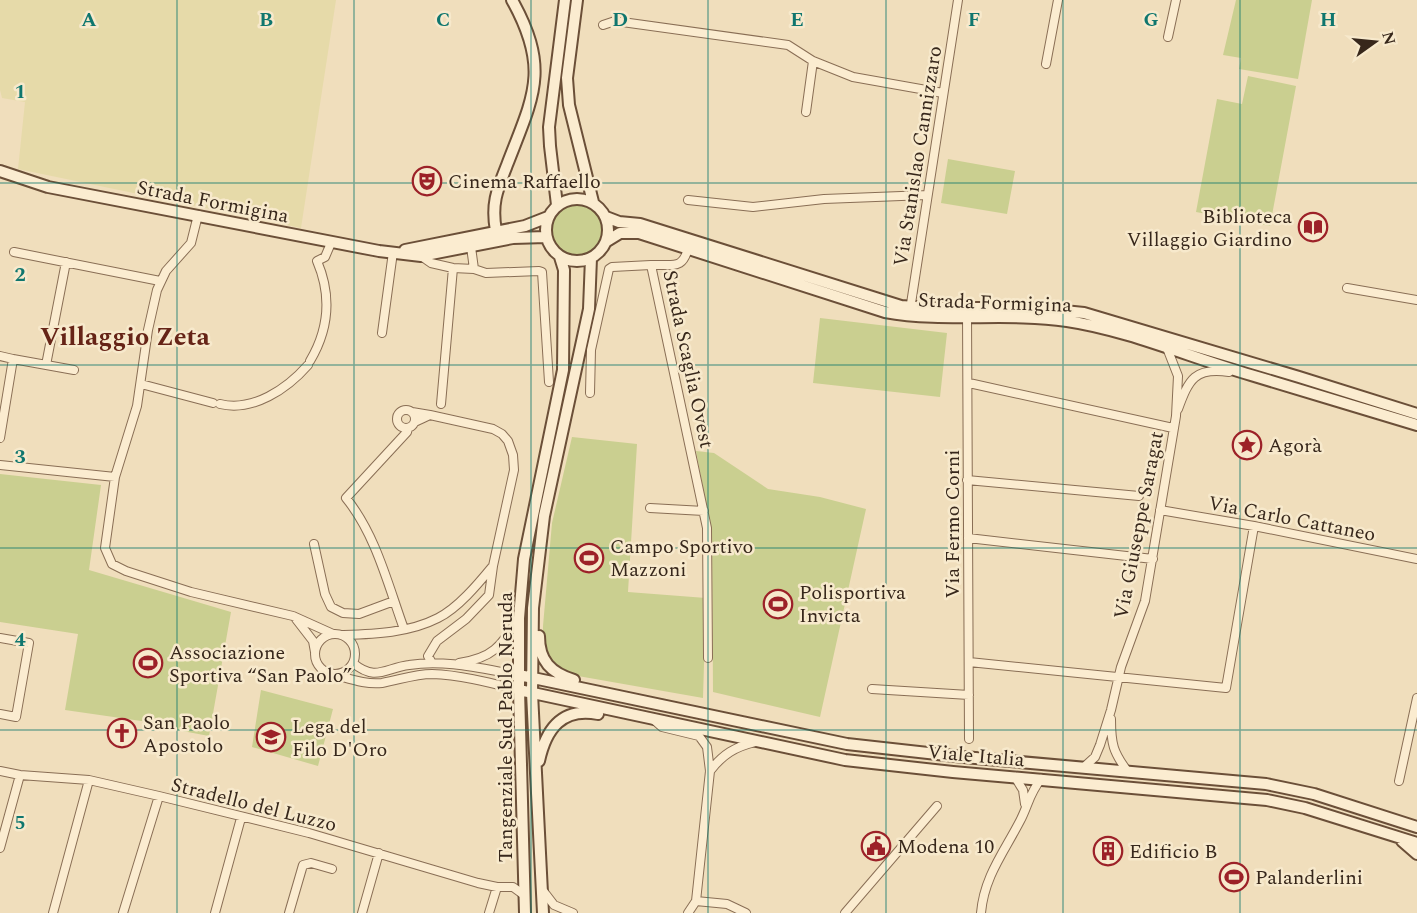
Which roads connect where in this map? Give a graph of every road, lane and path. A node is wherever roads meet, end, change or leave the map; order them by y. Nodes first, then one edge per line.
1 (512, 0) edge
2 (565, 0) edge
3 (577, 0) edge
4 (958, 0) edge
5 (1058, 0) edge
6 (1176, 0) edge
7 (603, 25) dead end
8 (1168, 37) dead end
9 (813, 61) junction
10 (1046, 64) dead end
11 (943, 93) junction
12 (806, 112) dead end
13 (0, 171) edge
14 (927, 195) junction
15 (688, 200) dead end
16 (593, 202) junction
17 (557, 205) junction
18 (198, 215) junction
19 (548, 217) junction
20 (606, 217) junction
21 (496, 236) junction
22 (546, 237) junction
23 (607, 241) junction
24 (331, 243) junction
25 (689, 244) junction
26 (471, 247) junction
27 (420, 251) junction
28 (14, 252) dead end
29 (393, 252) junction
30 (560, 257) junction
31 (591, 258) junction
32 (66, 262) junction
33 (651, 265) junction
34 (453, 268) junction
35 (474, 269) junction
36 (160, 281) junction
37 (1347, 288) dead end
38 (1417, 300) edge
39 (909, 311) junction
40 (967, 313) junction
41 (1119, 325) junction
42 (382, 333) dead end
43 (1167, 348) junction
44 (0, 356) edge
45 (13, 359) junction
46 (45, 365) junction
47 (74, 370) dead end
48 (1250, 375) junction
49 (549, 382) dead end
50 (969, 383) junction
51 (141, 384) junction
52 (590, 393) dead end
53 (441, 404) dead end
54 (412, 412) junction
55 (1417, 414) edge
56 (430, 416) junction
57 (1176, 416) junction
58 (415, 422) junction
59 (1417, 424) edge
60 (408, 428) junction
61 (1173, 428) junction
62 (0, 438) edge
63 (0, 465) edge
64 (115, 477) junction
65 (967, 480) junction
66 (1139, 496) dead end
67 (650, 508) dead end
68 (1160, 510) junction
69 (704, 511) junction
70 (1254, 526) junction
71 (968, 538) junction
72 (314, 544) dead end
73 (1153, 559) junction
74 (1417, 559) edge
75 (493, 566) junction
76 (394, 601) junction
77 (533, 608) junction
78 (293, 616) junction
79 (519, 618) junction
80 (404, 629) junction
81 (375, 633) junction
82 (333, 634) junction
83 (343, 635) junction
84 (0, 638) edge
85 (355, 648) junction
86 (316, 658) junction
87 (708, 658) dead end
88 (969, 662) junction
89 (353, 663) junction
90 (432, 663) junction
91 (452, 664) junction
92 (332, 674) junction
93 (519, 675) junction
94 (1118, 676) junction
95 (532, 677) junction
96 (872, 689) dead end
97 (519, 690) junction
98 (532, 693) junction
99 (969, 695) junction
100 (1417, 698) edge
101 (655, 703) junction
102 (1111, 710) junction
103 (0, 714) edge
104 (627, 714) junction
105 (652, 719) junction
106 (969, 739) dead end
107 (759, 742) junction
108 (1084, 768) junction
109 (0, 771) edge
110 (711, 771) junction
111 (1128, 772) junction
112 (20, 775) junction
113 (536, 776) junction
114 (1014, 777) junction
115 (1041, 779) junction
116 (89, 780) junction
117 (1399, 782) dead end
118 (159, 796) junction
119 (937, 806) dead end
120 (1025, 806) junction
121 (242, 818) junction
122 (1417, 820) edge
123 (1403, 822) junction
124 (1417, 827) edge
125 (1397, 837) junction
126 (1417, 843) edge
127 (0, 848) edge
128 (379, 854) junction
129 (1417, 854) edge
130 (332, 869) dead end
131 (540, 885) junction
132 (497, 887) junction
133 (524, 895) junction
134 (696, 901) junction
135 (566, 912) edge
136 (53, 913) edge
137 (123, 913) edge
138 (215, 913) edge
139 (289, 913) edge
140 (362, 913) edge
141 (489, 913) edge
142 (525, 913) edge
143 (543, 913) edge
144 (688, 913) edge
145 (746, 913) edge
146 (845, 913) edge
147 (981, 913) edge

1 - 21 main road
2 - 17 main road
3 - 16 main road
4 - 11 street, Via Stanislao Cannizzaro
5 - 10 street
6 - 8 street
7 - 9 street
9 - 11 street
9 - 12 street
11 - 14 street, Via Stanislao Cannizzaro
13 - 18 main road, Strada Formigina
14 - 15 street
14 - 39 street, Via Stanislao Cannizzaro
16 - 17 main road
16 - 20 main road
17 - 19 main road
18 - 24 main road, Strada Formigina
18 - 36 street
19 - 21 main road, Strada Formigina
19 - 22 main road
20 - 23 main road
20 - 25 main road, Strada Formigina
21 - 22 main road, Strada Formigina
21 - 26 main road, Strada Formigina
21 - 27 main road, Strada Formigina
22 - 30 main road
23 - 25 main road, Strada Formigina
23 - 31 main road
24 - 29 main road, Strada Formigina
24 - 51 street
25 - 33 street, Strada Scaglia Ovest
25 - 39 main road, Strada Formigina
26 - 27 main road, Strada Formigina
26 - 35 street
27 - 29 main road, Strada Formigina
27 - 34 street, Strada Formigina
28 - 32 street
29 - 42 street
30 - 31 main road
30 - 79 main road, Tangenziale Sud Pablo Neruda
31 - 77 main road, Tangenziale Sud Pablo Neruda
32 - 36 street
32 - 46 street
33 - 52 street
33 - 69 street, Strada Scaglia Ovest
34 - 35 street, Strada Formigina
34 - 53 street
35 - 49 street, Strada Formigina
36 - 51 street
37 - 38 street
39 - 40 main road, Strada Formigina
40 - 41 main road, Strada Formigina
40 - 50 street, Via Fermo Corni
41 - 43 main road, Strada Formigina
41 - 55 main road, Strada Formigina
43 - 48 main road, Strada Formigina
43 - 57 street, Via Giuseppe Saragat
44 - 45 street
45 - 46 street
45 - 62 street
46 - 47 street
48 - 57 street, Via Giuseppe Saragat
48 - 59 main road, Strada Formigina
50 - 61 street
50 - 65 street, Via Fermo Corni
51 - 64 street
54 - 56 street
54 - 58 street
54 - 60 street
56 - 58 street
56 - 75 street
57 - 61 street, Via Giuseppe Saragat
58 - 60 street
60 - 76 street
61 - 68 street, Via Giuseppe Saragat
63 - 64 street
64 - 78 street
65 - 66 street
65 - 71 street, Via Fermo Corni
67 - 69 street
68 - 70 street, Via Carlo Cattaneo
68 - 73 street, Via Giuseppe Saragat
69 - 87 street, Strada Scaglia Ovest
70 - 74 street, Via Carlo Cattaneo
70 - 94 street
71 - 73 street
71 - 88 street, Via Fermo Corni
72 - 76 street
73 - 94 street, Via Giuseppe Saragat
75 - 80 street
75 - 90 street
76 - 80 street
77 - 95 main road, Tangenziale Sud Pablo Neruda
77 - 101 main road
78 - 82 street
78 - 86 street
79 - 91 street
79 - 93 main road, Tangenziale Sud Pablo Neruda
80 - 81 street
81 - 83 street
81 - 85 street
82 - 83 street
82 - 86 street
83 - 85 street
84 - 103 street
85 - 89 street
86 - 92 street
88 - 94 street
88 - 99 street, Via Fermo Corni
89 - 90 street
89 - 92 street
90 - 91 street
91 - 93 street
92 - 97 street
93 - 95 main road
93 - 97 main road, Tangenziale Sud Pablo Neruda
94 - 102 street, Via Giuseppe Saragat
95 - 98 main road, Tangenziale Sud Pablo Neruda
95 - 101 main road
96 - 99 street
97 - 98 main road, Viale Italia
97 - 133 main road, Tangenziale Sud Pablo Neruda
98 - 104 main road, Viale Italia
98 - 113 main road, Tangenziale Sud Pablo Neruda
99 - 106 street, Via Fermo Corni
100 - 117 street
101 - 108 main road, Viale Italia
102 - 108 street, Via Giuseppe Saragat
102 - 111 street, Via Giuseppe Saragat
104 - 105 main road, Viale Italia
104 - 113 main road
105 - 107 main road, Viale Italia
105 - 110 street
107 - 110 street
107 - 114 main road, Viale Italia
108 - 111 main road, Viale Italia
109 - 112 street, Stradello del Luzzo
110 - 134 street
111 - 123 main road, Viale Italia
112 - 116 street, Stradello del Luzzo
112 - 127 street
113 - 131 main road, Tangenziale Sud Pablo Neruda
114 - 115 main road, Viale Italia
114 - 120 street
115 - 120 street
115 - 125 main road, Viale Italia
116 - 118 street, Stradello del Luzzo
116 - 136 street
118 - 121 street, Stradello del Luzzo
118 - 137 street
119 - 146 street
120 - 147 street
121 - 128 street, Stradello del Luzzo
121 - 138 street
122 - 123 main road
123 - 124 main road, Viale Italia
125 - 126 main road, Viale Italia
125 - 129 main road
128 - 132 street, Stradello del Luzzo
128 - 140 street
130 - 139 street
131 - 135 street
131 - 143 main road, Tangenziale Sud Pablo Neruda
132 - 133 street, Stradello del Luzzo
132 - 141 street
133 - 142 main road, Tangenziale Sud Pablo Neruda
134 - 144 street
134 - 145 street

